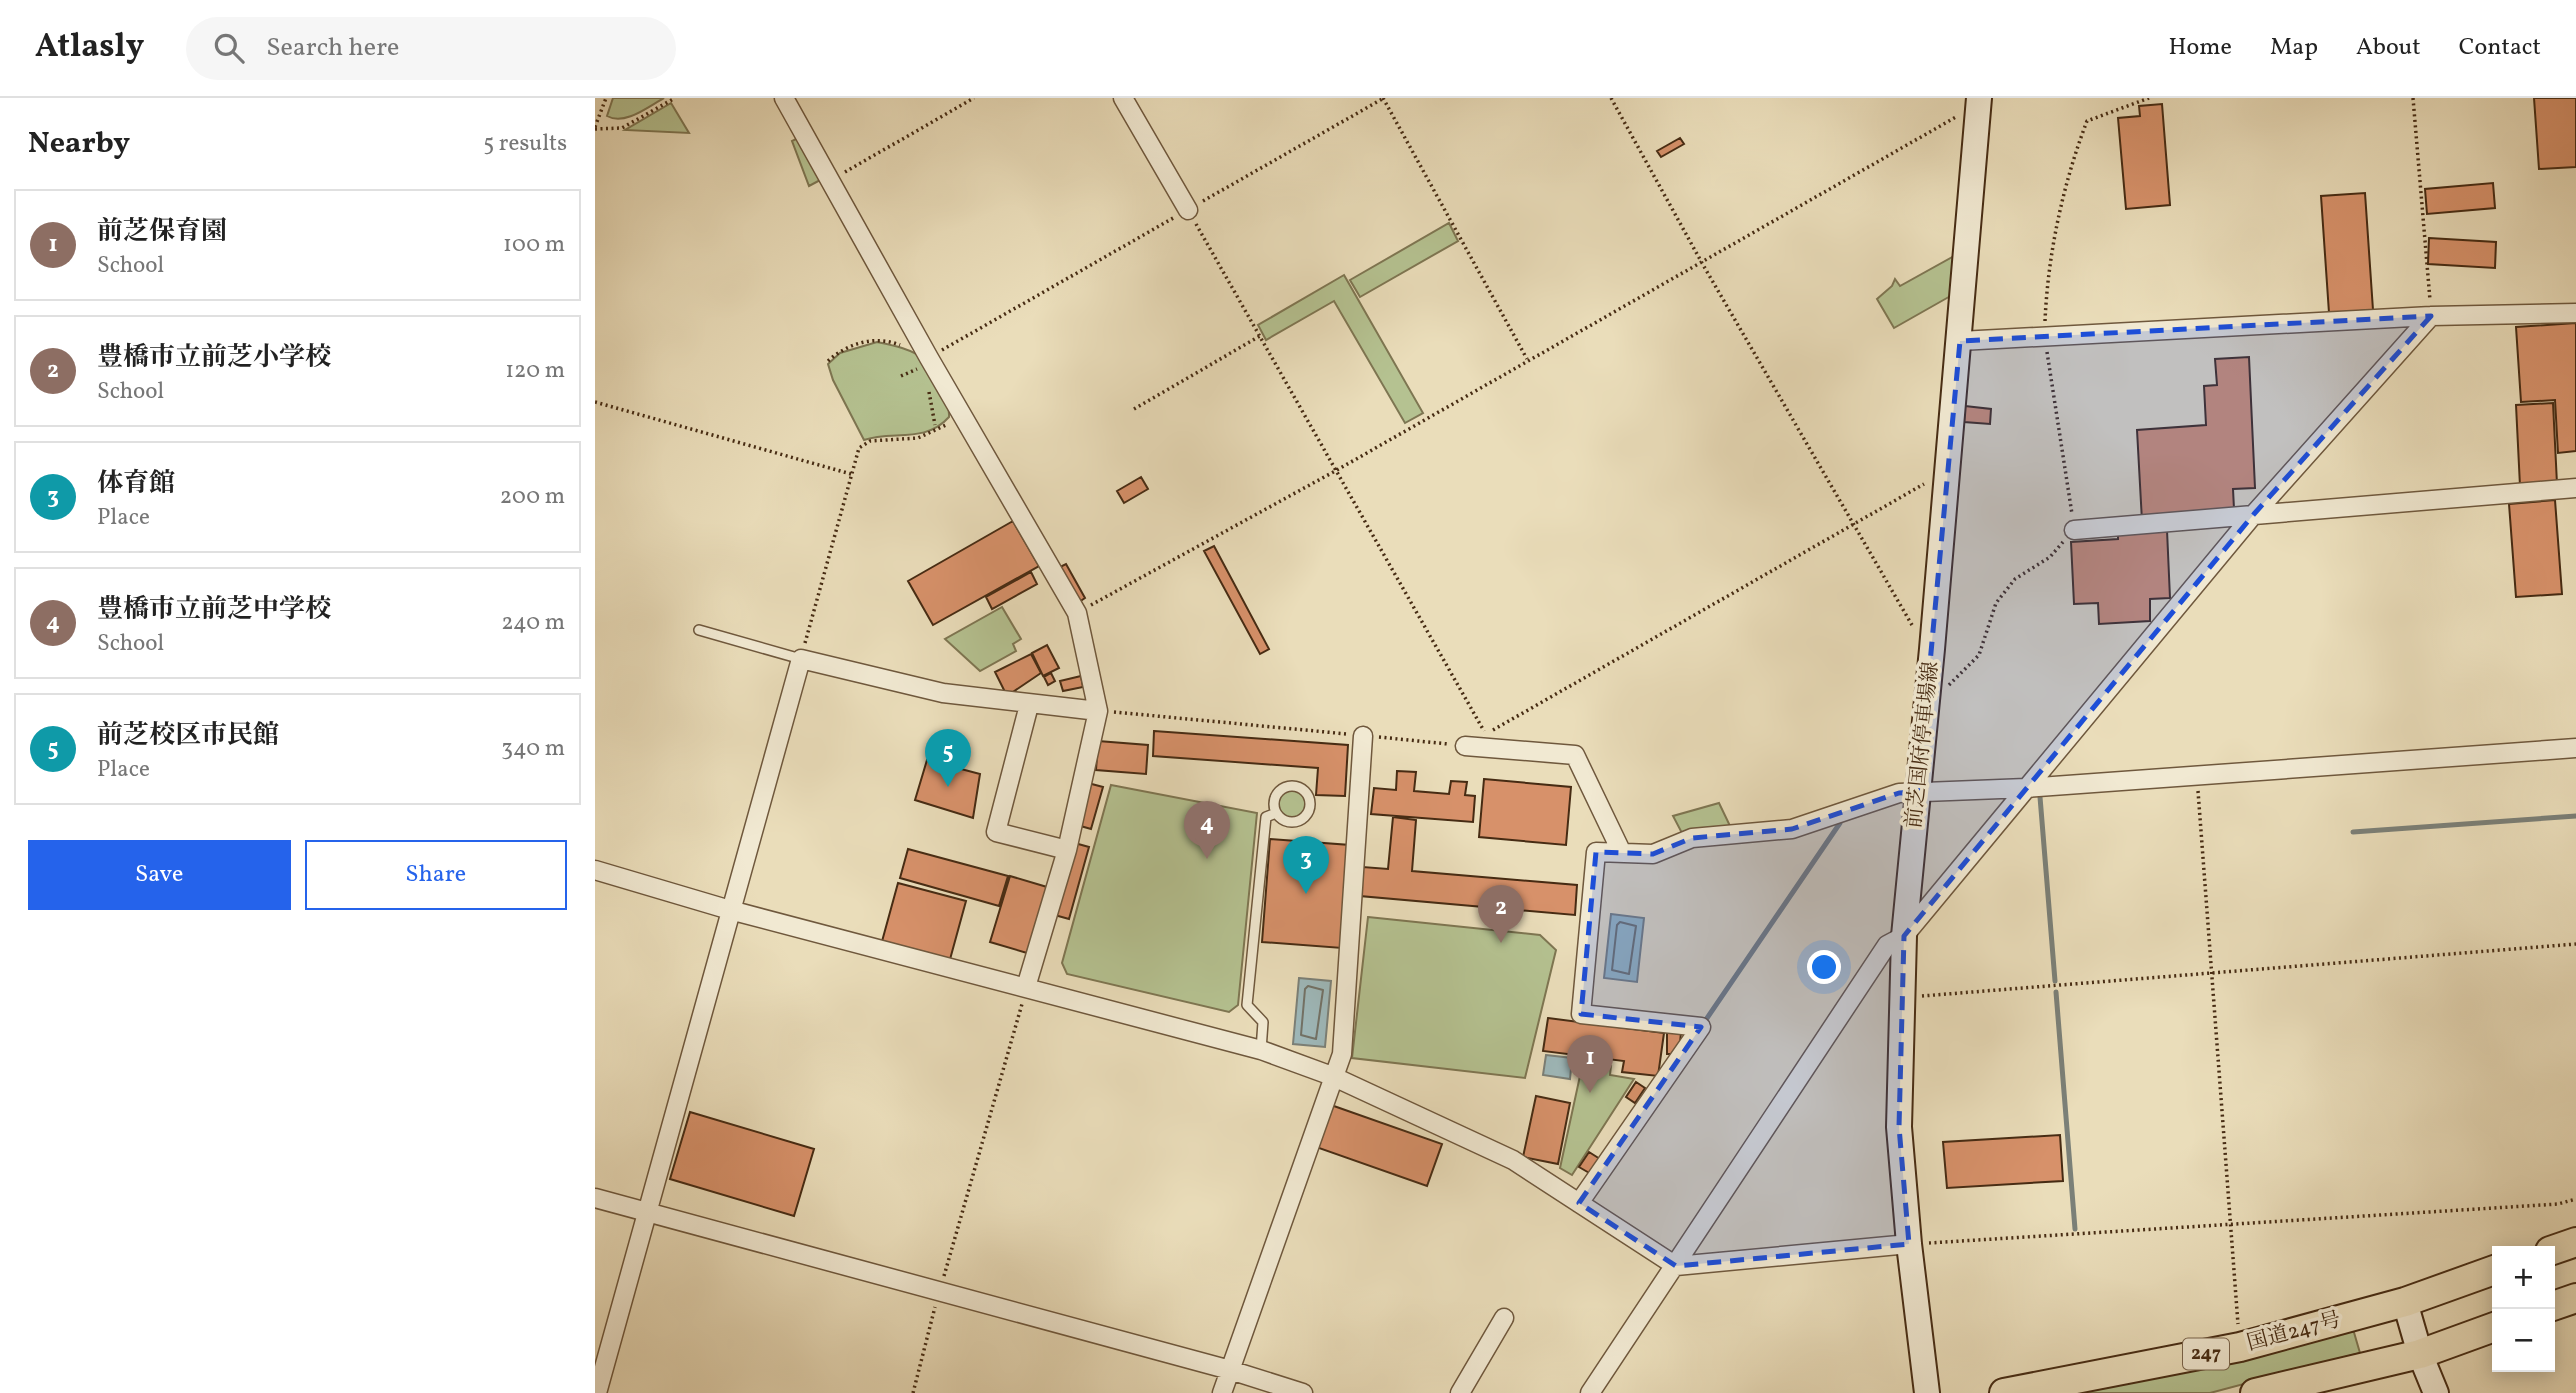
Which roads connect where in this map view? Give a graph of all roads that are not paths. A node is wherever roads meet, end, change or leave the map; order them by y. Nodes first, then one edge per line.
1 (784, 98) edge
2 (1123, 98) edge
3 (1983, 100) edge
4 (1188, 210) road end
5 (2576, 313) edge
6 (2431, 316) junction
7 (1960, 341) junction
8 (2576, 488) edge
9 (2254, 514) junction
10 (2074, 530) road end
11 (699, 630) dead end
12 (801, 659) junction
13 (1029, 705) junction
14 (1098, 710) junction
15 (1363, 736) road end
16 (1465, 746) road end
17 (2576, 748) edge
18 (2026, 788) junction
19 (1918, 792) junction
20 (1276, 813) junction
21 (1067, 850) junction
22 (1622, 853) junction
23 (595, 870) edge
24 (730, 910) junction
25 (1904, 936) junction
26 (1027, 987) junction
27 (1261, 1051) junction
28 (1332, 1076) junction
29 (595, 1198) edge
30 (1579, 1203) junction
31 (647, 1212) junction
32 (2576, 1242) edge
33 (1909, 1244) junction
34 (2555, 1249) edge
35 (1676, 1266) junction
36 (2492, 1271) edge
37 (2576, 1298) edge
38 (2405, 1302) junction
39 (2555, 1305) edge
40 (1504, 1318) dead end
41 (2492, 1328) edge
42 (2420, 1354) junction
43 (1230, 1370) junction
44 (597, 1393) edge
45 (1223, 1393) edge
46 (1303, 1393) edge
47 (1460, 1393) edge
48 (1590, 1393) edge
49 (1927, 1393) edge
50 (2004, 1393) edge
51 (2255, 1393) edge
52 (2437, 1393) edge

1 - 14 street
2 - 4 street
3 - 7 main road, 前芝国府停車場線
5 - 6 street
6 - 7 street
6 - 9 street
7 - 19 main road, 前芝国府停車場線
8 - 9 street
9 - 10 street
9 - 18 street
11 - 12 lane
12 - 13 street
12 - 24 street
13 - 14 street
13 - 21 street
14 - 21 street
15 - 28 street
16 - 22 street
17 - 18 street
18 - 19 street
18 - 25 street
19 - 22 street
19 - 25 main road, 前芝国府停車場線
20 - 20 lane
20 - 27 lane
21 - 26 street
22 - 30 street
23 - 24 street
24 - 26 street
24 - 31 street
25 - 33 main road, 前芝国府停車場線
25 - 35 street
26 - 27 street
27 - 28 street
28 - 30 street
28 - 43 street
29 - 31 street
30 - 35 street
31 - 43 street
31 - 44 street
32 - 34 highway
33 - 35 street
33 - 49 main road, 前芝国府停車場線
35 - 48 street
36 - 38 highway, 国道247号 / 247
37 - 39 highway
38 - 42 main road
38 - 50 highway, 国道247号 / 247
40 - 47 street
41 - 42 highway
42 - 51 highway
42 - 52 main road
43 - 45 street
43 - 46 street

